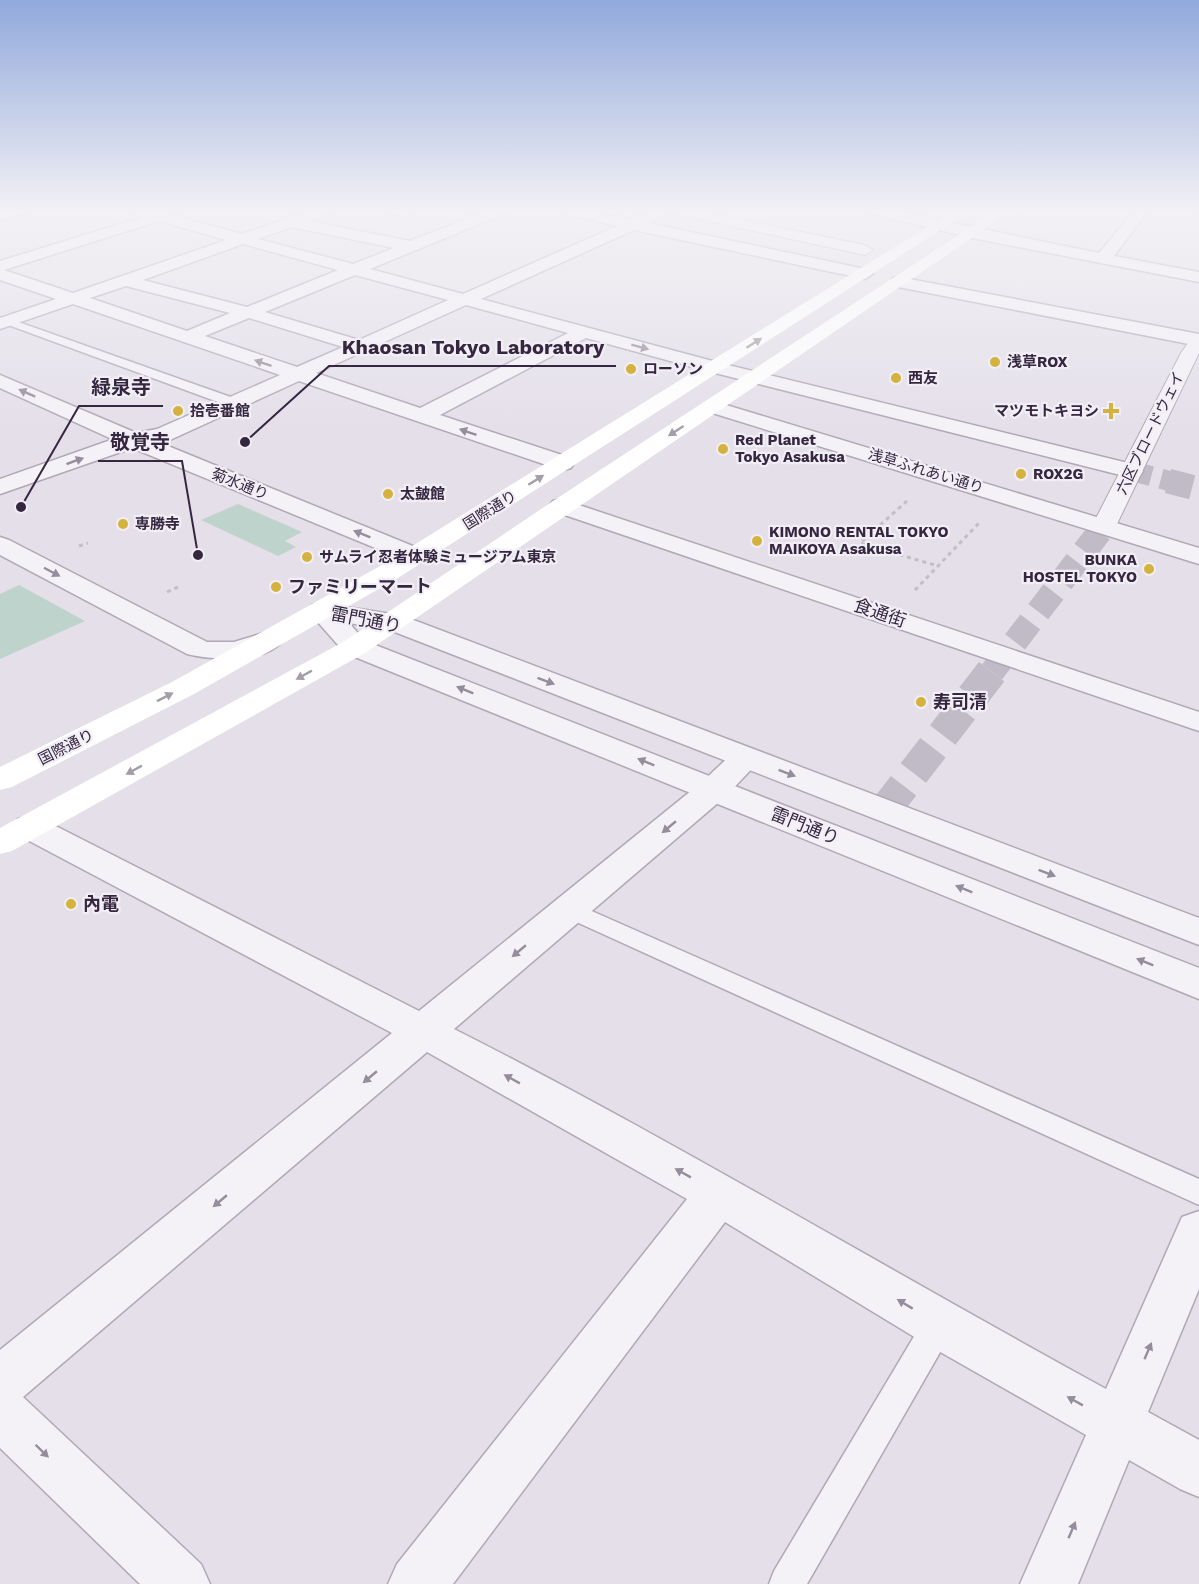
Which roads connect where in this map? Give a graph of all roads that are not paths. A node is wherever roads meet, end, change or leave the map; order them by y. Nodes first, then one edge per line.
1 (31, 285) edge
2 (111, 285) edge
3 (144, 285) edge
4 (314, 285) edge
5 (411, 285) edge
6 (494, 285) edge
7 (847, 285) edge
8 (895, 285) edge
9 (912, 285) edge
10 (70, 299) junction
11 (462, 299) junction
12 (247, 312) junction
13 (4, 323) edge
14 (584, 332) junction
15 (187, 337) junction
16 (358, 346) junction
17 (1197, 348) edge
18 (714, 367) junction
19 (297, 374) junction
20 (758, 377) junction
21 (0, 381) edge
22 (234, 403) junction
23 (713, 406) junction
24 (422, 416) junction
25 (133, 440) junction
26 (563, 463) junction
27 (1132, 471) junction
28 (0, 487) edge
29 (561, 506) junction
30 (1104, 526) junction
31 (0, 545) edge
32 (416, 556) junction
33 (1199, 556) edge
34 (322, 611) junction
35 (393, 622) junction
36 (356, 647) junction
37 (1199, 722) edge
38 (746, 758) junction
39 (0, 780) edge
40 (714, 789) junction
41 (15, 835) edge
42 (569, 909) junction
43 (1199, 932) edge
44 (1199, 984) edge
45 (424, 1031) junction
46 (1199, 1192) edge
47 (719, 1194) junction
48 (1199, 1232) edge
49 (939, 1324) junction
50 (0, 1383) edge
51 (0, 1411) edge
52 (1116, 1424) junction
53 (1199, 1470) edge
54 (181, 1584) edge
55 (417, 1584) edge
56 (788, 1584) edge
57 (1049, 1584) edge

1 - 10 street
2 - 10 street
3 - 12 street
4 - 12 street
5 - 11 street
6 - 11 street
18 -> 7 main road, 国際通り
8 - 20 main road, 国際通り
9 - 17 street
10 - 13 street
10 - 15 street
11 - 14 street
11 - 16 street
12 - 15 street
12 - 16 street
13 - 22 lane
14 -> 18 street
14 - 24 street
19 -> 15 street
16 - 19 street
17 - 27 street, 六区ブロードウェイ
18 - 20 street
18 - 26 main road, 国際通り
19 - 22 street
19 - 24 street
20 - 23 main road, 国際通り
20 - 27 street
25 -> 21 street, 菊水通り
22 - 25 street
23 -> 29 main road, 国際通り
23 - 30 street, 浅草ふれあい通り
26 -> 24 street
28 -> 25 street
32 -> 25 street, 菊水通り
32 -> 26 main road, 国際通り
27 - 30 street, 六区ブロードウェイ
29 - 35 main road, 国際通り
29 - 37 street, 食通街
30 - 33 street, 浅草ふれあい通り
31 -> 34 street
32 - 34 main road, 国際通り
34 - 35 street, 雷門通り
34 - 36 street, 雷門通り
39 -> 34 main road, 国際通り
35 - 36 main road, 国際通り
35 -> 38 street, 雷門通り
40 -> 36 street, 雷門通り
36 -> 41 main road, 国際通り
38 - 40 street
38 -> 43 street, 雷門通り
40 -> 42 street
44 -> 40 street, 雷門通り
41 - 45 street
42 -> 45 street
42 - 46 lane
47 -> 45 street
45 -> 50 street
49 -> 47 street
47 - 55 street
52 -> 48 street
52 -> 49 street
49 - 56 lane
51 -> 54 street
52 - 53 street
57 -> 52 street

